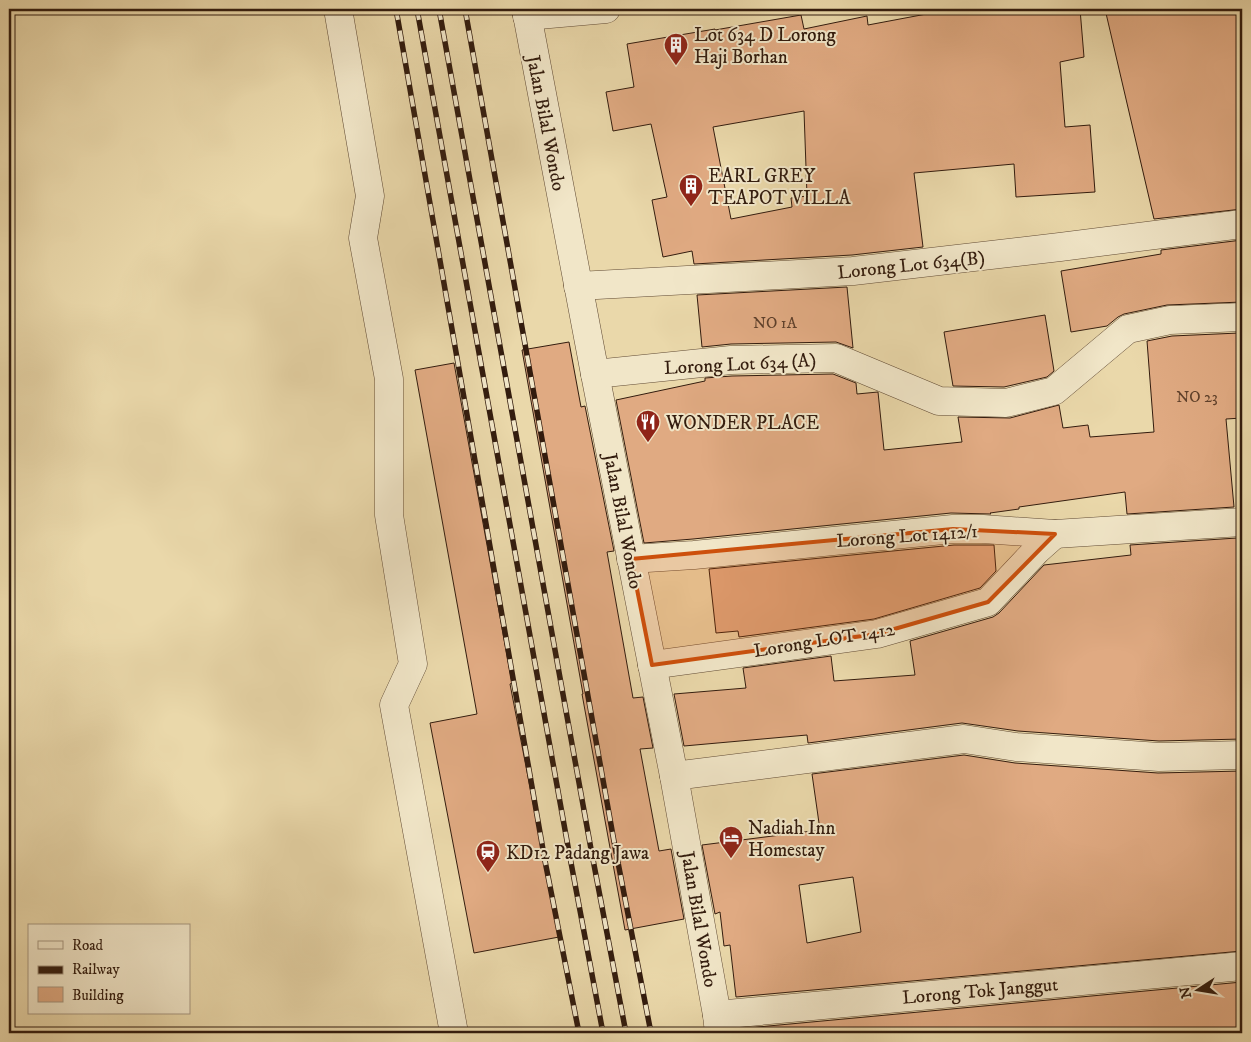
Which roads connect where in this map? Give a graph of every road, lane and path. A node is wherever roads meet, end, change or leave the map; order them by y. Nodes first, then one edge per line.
1 (338, 9) edge
2 (606, 9) edge
3 (526, 13) edge
4 (1242, 224) edge
5 (578, 286) junction
6 (1242, 317) edge
7 (595, 374) junction
8 (1242, 522) edge
9 (1056, 534) junction
10 (632, 559) junction
11 (652, 665) junction
12 (1242, 755) edge
13 (674, 776) junction
14 (1242, 966) edge
15 (718, 1024) edge
16 (454, 1033) edge

1 - 16 street
2 - 3 street
3 - 5 street, Jalan Bilal Wondo
4 - 5 street, Lorong Lot 634(B)
5 - 7 street, Jalan Bilal Wondo
6 - 7 street, Lorong Lot 634 (A)
7 - 10 street, Jalan Bilal Wondo
8 - 9 street, Lorong Lot 1412/1
9 - 10 street, Lorong Lot 1412/1
9 - 11 street, Lorong LOT 1412
10 - 11 street, Jalan Bilal Wondo
11 - 13 street, Jalan Bilal Wondo
12 - 13 street
13 - 15 street, Jalan Bilal Wondo
14 - 15 street, Lorong Tok Janggut

